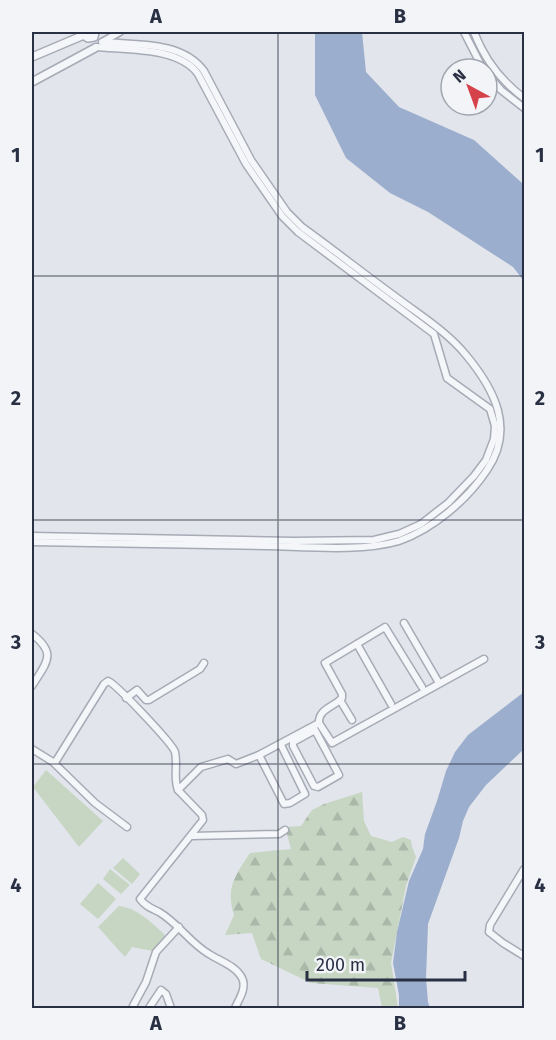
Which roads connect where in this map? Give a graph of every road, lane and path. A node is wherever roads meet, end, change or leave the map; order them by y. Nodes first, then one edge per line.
1 (120, 32) edge
2 (464, 32) edge
3 (474, 32) edge
4 (83, 33) edge
5 (94, 34) edge
6 (99, 45) junction
7 (32, 57) edge
8 (477, 57) edge
9 (32, 82) edge
10 (499, 88) edge
11 (523, 97) edge
12 (517, 102) junction
13 (525, 108) edge
14 (32, 536) edge
15 (32, 542) edge
16 (404, 623) dead end
17 (32, 634) edge
18 (357, 644) junction
19 (484, 659) dead end
20 (204, 663) dead end
21 (439, 683) junction
22 (32, 686) edge
23 (422, 687) dead end
24 (126, 698) junction
25 (340, 700) junction
26 (392, 704) dead end
27 (352, 720) dead end
28 (316, 726) junction
29 (280, 745) junction
30 (32, 749) edge
31 (260, 755) junction
32 (53, 762) junction
33 (178, 790) junction
34 (127, 827) dead end
35 (285, 830) dead end
36 (191, 836) junction
37 (525, 869) edge
38 (179, 927) junction
39 (525, 956) edge
40 (135, 1008) edge
41 (149, 1008) edge
42 (171, 1008) edge
43 (235, 1008) edge

1 - 6 street
2 - 8 street
3 - 11 street
4 - 5 street
4 - 7 street
5 - 6 street
6 - 9 street
6 - 14 street
6 - 15 street
10 - 12 street
11 - 12 street
12 - 13 street
16 - 21 street
17 - 22 street
18 - 23 street
18 - 25 street
18 - 26 street
19 - 21 street
20 - 24 street
21 - 28 street
24 - 32 street
24 - 33 street
25 - 27 street
25 - 28 street
28 - 28 street
28 - 29 street
29 - 31 street
29 - 31 street
30 - 32 street
31 - 33 street
32 - 34 street
33 - 36 street
35 - 36 street
36 - 38 street
37 - 39 street
38 - 40 street
38 - 43 street
41 - 42 street

